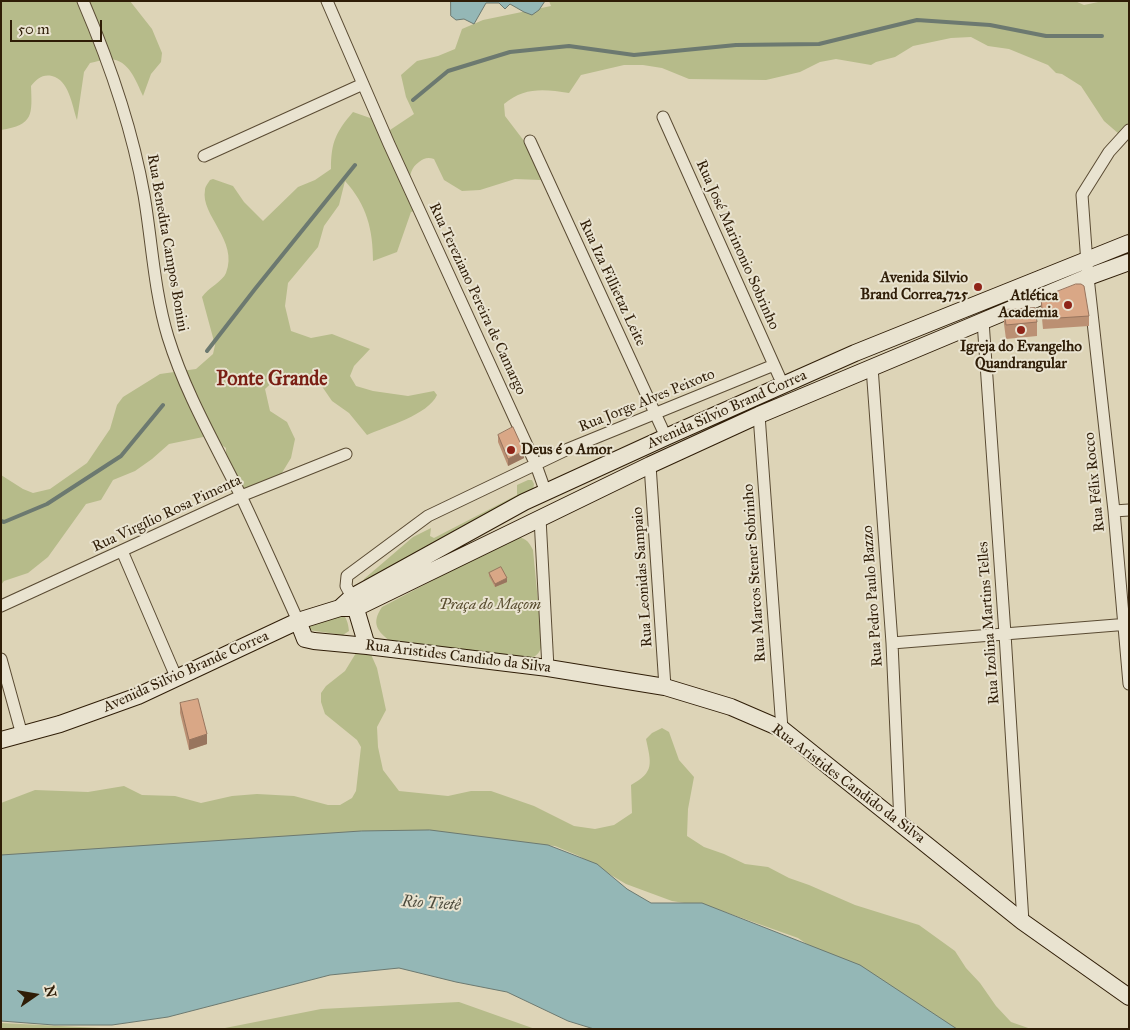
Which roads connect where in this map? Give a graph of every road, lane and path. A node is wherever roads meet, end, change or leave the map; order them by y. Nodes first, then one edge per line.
1 (83, 1) edge
2 (327, 1) edge
3 (363, 84) junction
4 (663, 117) dead end
5 (1129, 130) edge
6 (530, 141) dead end
7 (204, 156) dead end
8 (1129, 243) edge
9 (1087, 259) junction
10 (1129, 262) edge
11 (1088, 277) junction
12 (983, 321) junction
13 (774, 365) junction
14 (872, 367) junction
15 (783, 385) junction
16 (655, 413) junction
17 (759, 415) junction
18 (666, 437) junction
19 (346, 454) dead end
20 (536, 465) junction
21 (650, 465) junction
22 (546, 493) junction
23 (241, 496) junction
24 (1129, 510) edge
25 (1114, 511) junction
26 (540, 518) junction
27 (122, 552) junction
28 (350, 604) junction
29 (1, 606) edge
30 (298, 621) junction
31 (1127, 625) edge
32 (1005, 634) junction
33 (892, 643) junction
34 (367, 646) junction
35 (1, 659) edge
36 (548, 668) junction
37 (177, 679) junction
38 (1129, 684) edge
39 (665, 687) junction
40 (782, 730) junction
41 (22, 735) junction
42 (1, 740) edge
43 (900, 823) junction
44 (1023, 922) junction
45 (1129, 997) edge

1 - 23 street, Rua Benedita Campos Bonini
2 - 3 street, Rua Tereziano Pereira de Camargo
3 - 7 street
3 - 20 street, Rua Tereziano Pereira de Camargo
4 - 13 street, Rua José Marinonio Sobrinho
5 - 9 street, Rua Félix Rocco
6 - 16 street, Rua Iza Fillietaz Leite
8 - 9 main road, Avenida Silvio Brand Correa
9 - 11 street, Rua Félix Rocco
9 - 15 main road, Avenida Silvio Brand Correa
10 - 11 main road, Avenida Silvio Brand Correa
11 - 12 main road, Avenida Silvio Brand Correa
11 - 25 street, Rua Félix Rocco
12 - 14 main road, Avenida Silvio Brand Correa
12 - 32 street, Rua Izolina Martins Telles
13 - 15 street, Rua José Marinonio Sobrinho
13 - 16 street, Rua Jorge Alves Peixoto
14 - 17 main road, Avenida Silvio Brand Correa
14 - 33 street, Rua Pedro Paulo Bazzo
15 - 18 main road, Avenida Silvio Brand Correa
16 - 18 street, Rua Iza Fillietaz Leite
16 - 20 street, Rua Jorge Alves Peixoto
17 - 21 main road, Avenida Silvio Brand Correa
17 - 40 street, Rua Marcos Stener Sobrinho
18 - 22 main road, Avenida Silvio Brand Correa
19 - 23 street, Rua Virgílio Rosa Pimenta
20 - 22 street, Rua Tereziano Pereira de Camargo
20 - 28 street, Rua Jorge Alves Peixoto
21 - 26 main road, Avenida Silvio Brand Correa
21 - 39 street, Rua Leonidas Sampaio
22 - 28 main road, Avenida Silvio Brand Correa
23 - 27 street, Rua Virgílio Rosa Pimenta
23 - 30 street, Rua Benedita Campos Bonini
24 - 25 street
25 - 31 street, Rua Félix Rocco
26 - 28 main road, Avenida Silvio Brand Correa
26 - 36 street
27 - 29 street, Rua Virgílio Rosa Pimenta
27 - 37 street
28 - 30 main road, Avenida Silvio Brande Correa
28 - 34 main road
30 - 34 main road, Rua Aristides Candido da Silva
30 - 37 main road, Avenida Silvio Brande Correa
31 - 32 street
31 - 38 street, Rua Félix Rocco
32 - 33 street
32 - 44 street, Rua Izolina Martins Telles
33 - 43 street, Rua Pedro Paulo Bazzo
34 - 36 main road, Rua Aristides Candido da Silva
35 - 41 street
36 - 39 main road, Rua Aristides Candido da Silva
37 - 41 main road, Avenida Silvio Brande Correa
39 - 40 main road, Rua Aristides Candido da Silva
40 - 43 main road, Rua Aristides Candido da Silva
41 - 42 main road, Avenida Silvio Brande Correa
43 - 44 main road, Rua Aristides Candido da Silva
44 - 45 main road, Rua Aristides Candido da Silva

